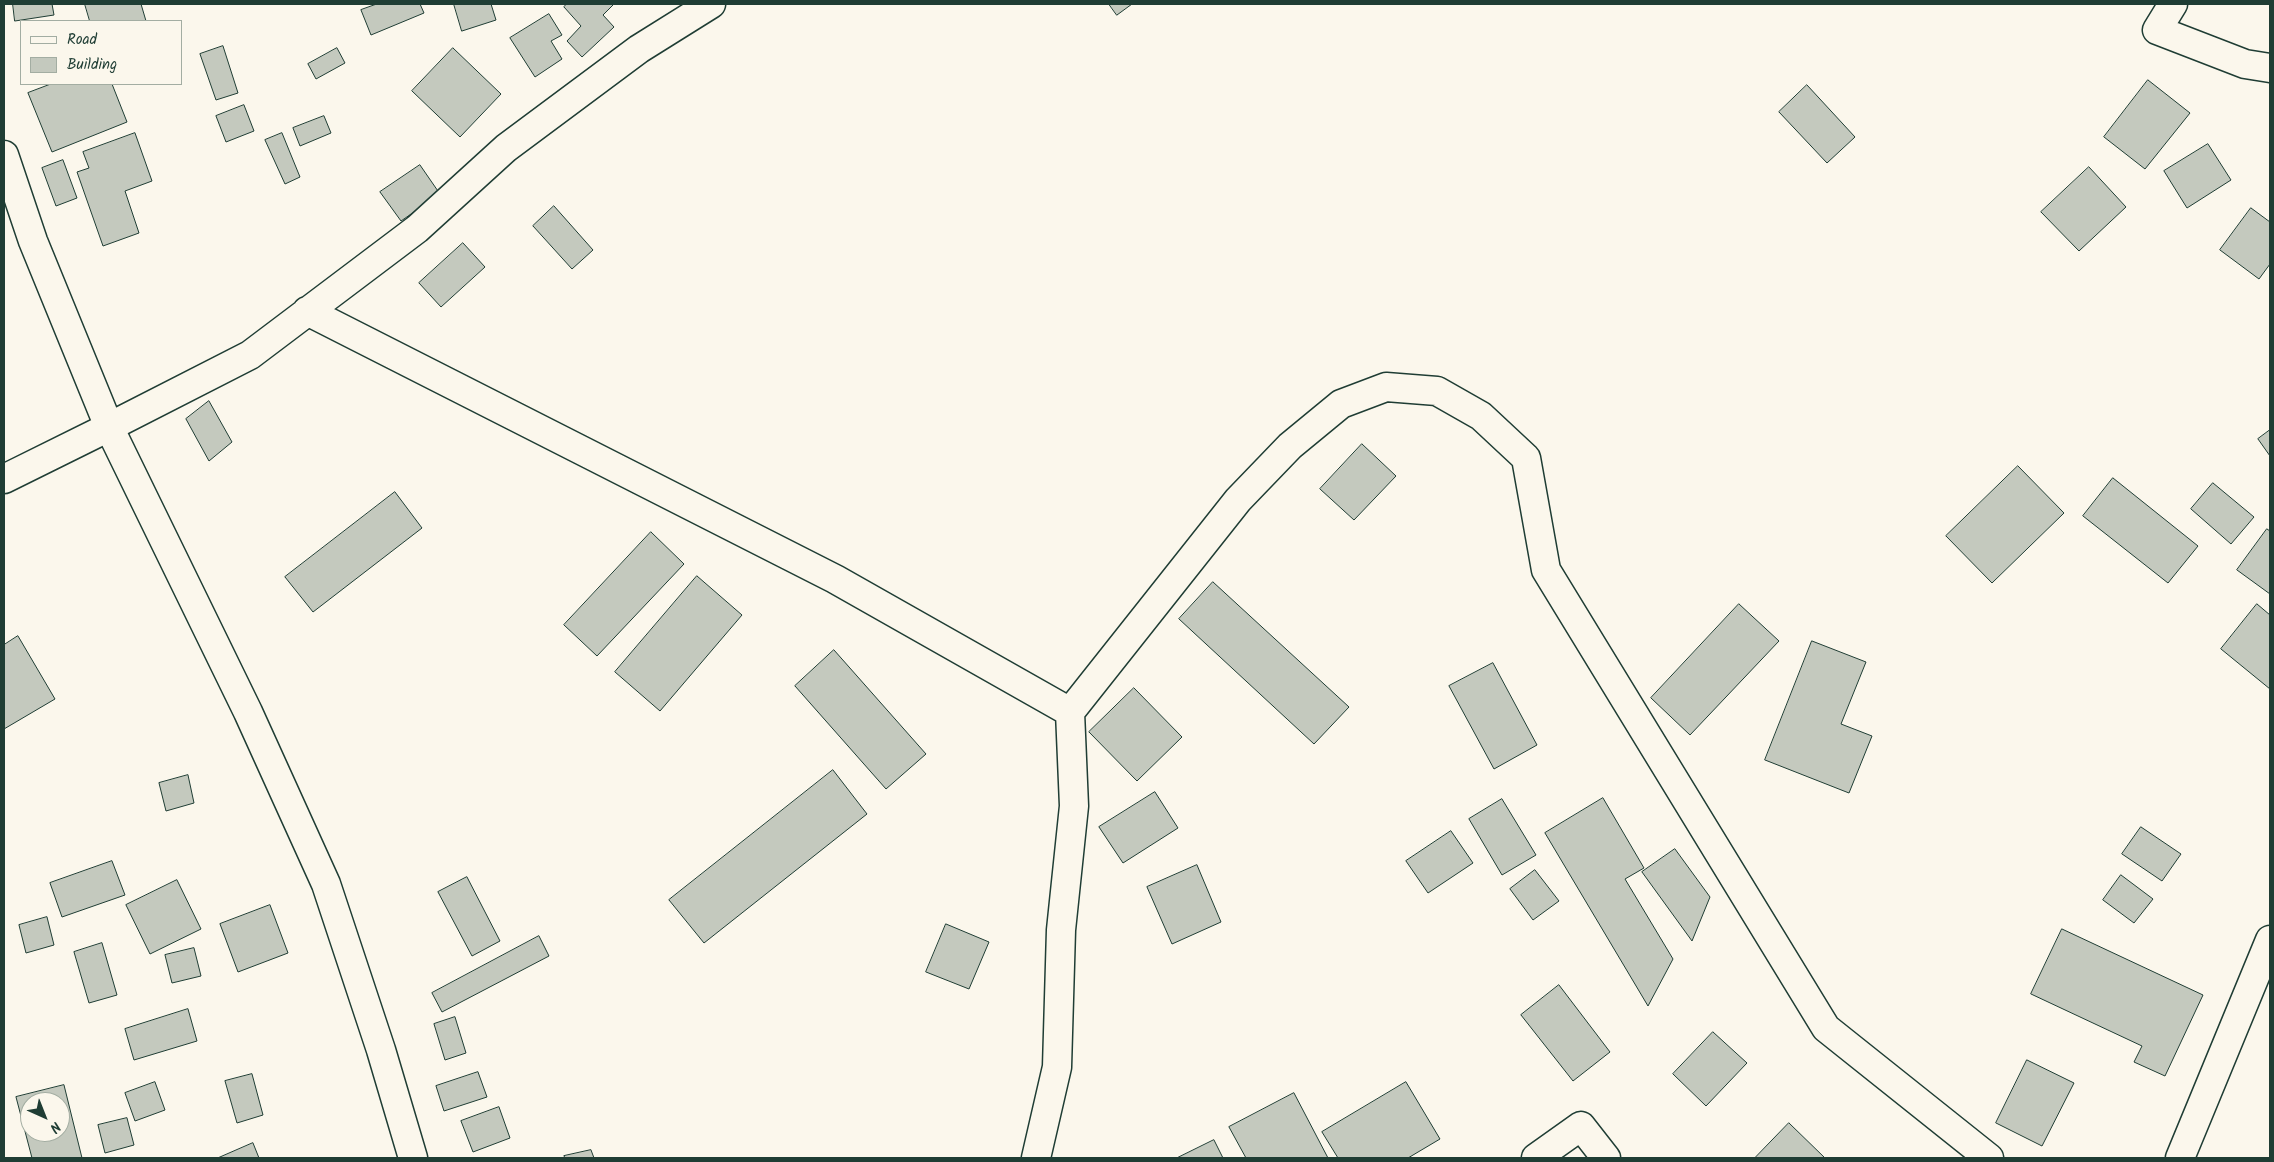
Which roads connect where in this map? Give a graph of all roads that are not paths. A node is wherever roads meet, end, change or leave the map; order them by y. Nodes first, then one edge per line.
1 (711, 4) edge
2 (2173, 4) edge
3 (2270, 68) edge
4 (4, 155) edge
5 (307, 312) junction
6 (110, 427) junction
7 (4, 479) edge
8 (1070, 712) junction
9 (2270, 940) edge
10 (413, 1158) edge
11 (1036, 1158) edge
12 (1536, 1158) edge
13 (1606, 1158) edge
14 (1989, 1158) edge
15 (2180, 1158) edge

1 - 5 street
2 - 3 street
4 - 6 street
5 - 6 street
5 - 8 street
6 - 7 street
6 - 10 street
8 - 11 street
8 - 14 street
9 - 15 street
12 - 13 street

